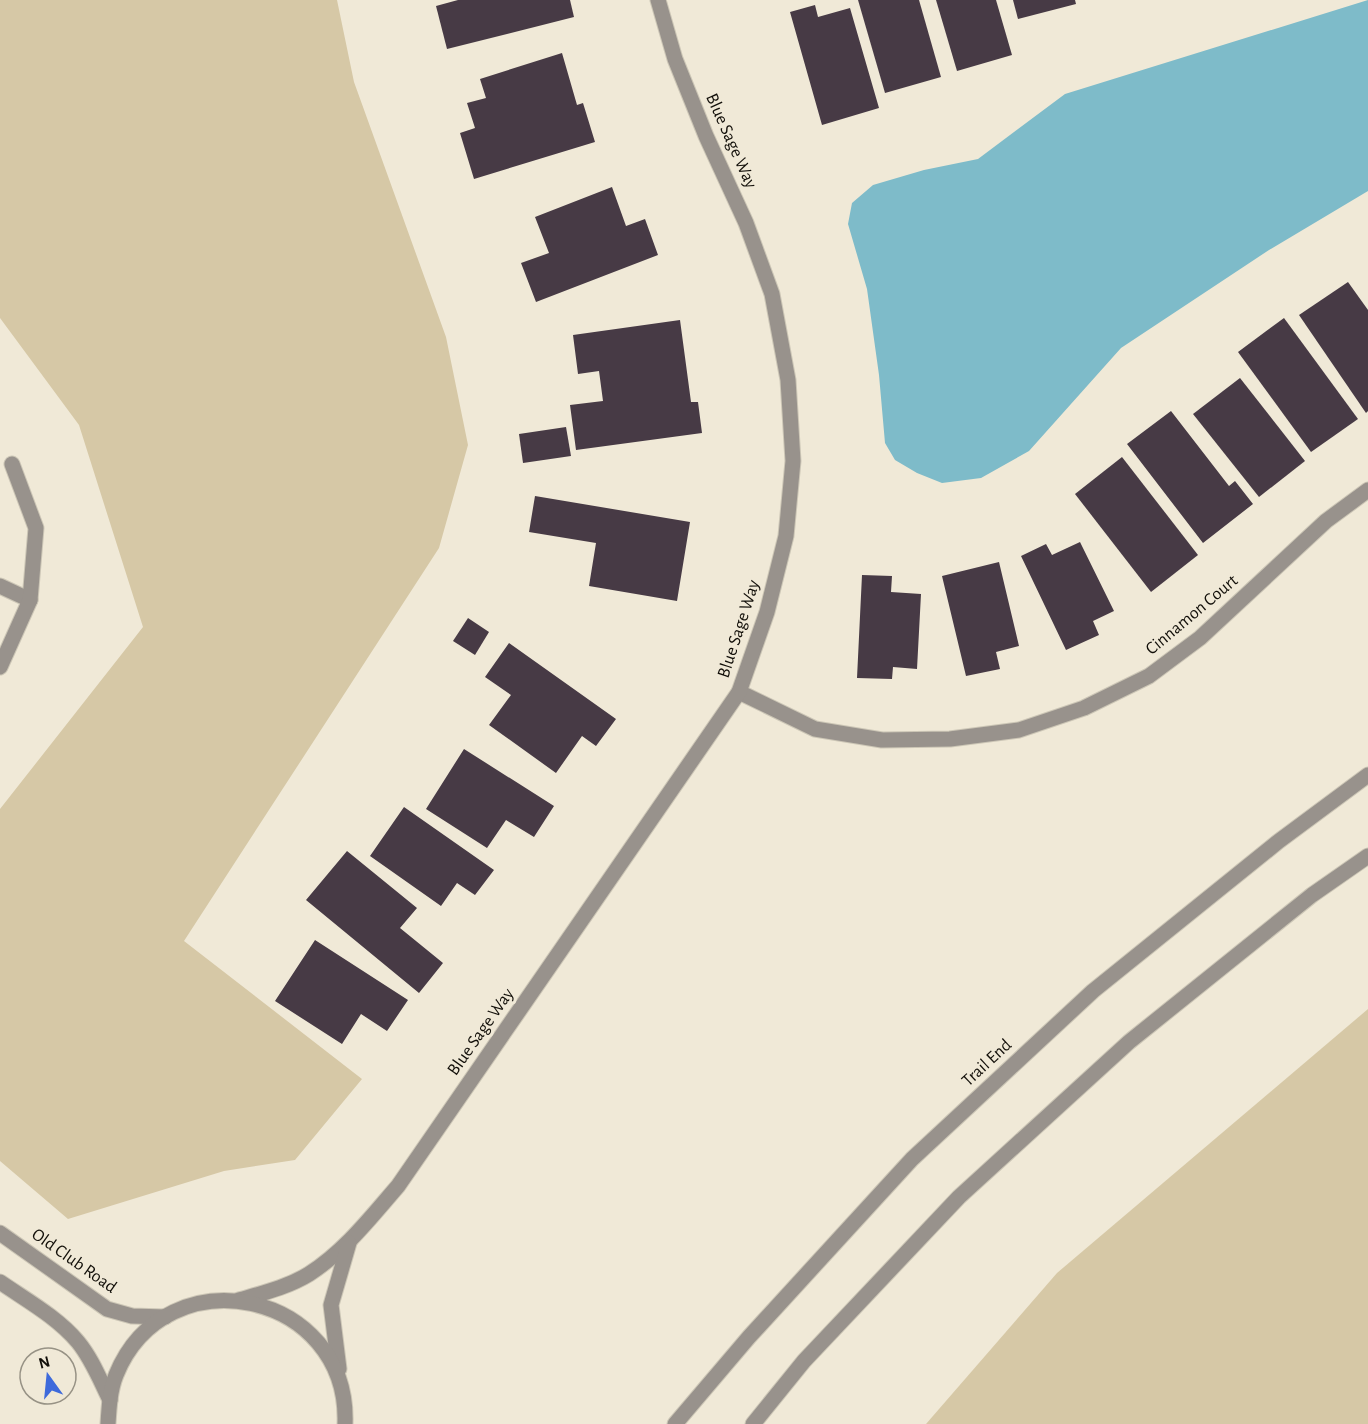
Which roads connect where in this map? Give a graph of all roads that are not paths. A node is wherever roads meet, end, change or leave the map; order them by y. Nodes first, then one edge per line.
1 (657, 0) edge
2 (12, 464) dead end
3 (1368, 490) edge
4 (0, 586) edge
5 (30, 600) junction
6 (0, 667) edge
7 (739, 692) junction
8 (1368, 775) edge
9 (1368, 856) edge
10 (0, 1233) edge
11 (349, 1243) junction
12 (0, 1282) edge
13 (239, 1300) junction
14 (165, 1317) junction
15 (340, 1381) junction
16 (110, 1400) junction
17 (108, 1424) edge
18 (345, 1424) edge
19 (675, 1424) edge
20 (753, 1424) edge

1 - 7 street, Blue Sage Way
2 - 5 street
3 - 7 street, Cinnamon Court
4 - 5 street
5 - 6 street
7 - 11 street, Blue Sage Way
8 - 19 street, Trail End
9 - 20 street
10 - 14 street, Old Club Road
11 - 13 street, Blue Sage Way
11 - 15 street, Blue Sage Way
12 - 16 street
13 - 14 street
13 - 15 street
14 - 16 street
15 - 18 street
16 - 17 street

